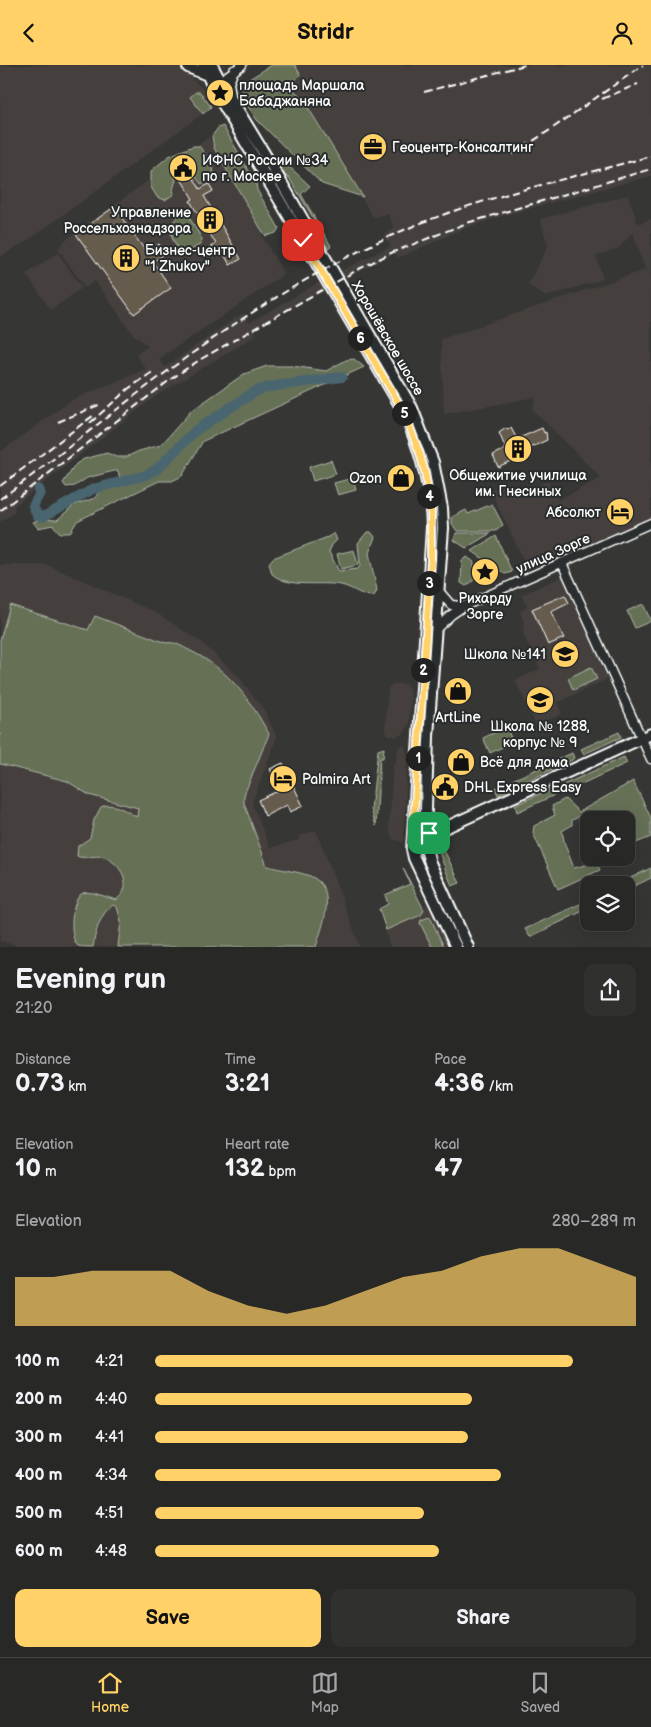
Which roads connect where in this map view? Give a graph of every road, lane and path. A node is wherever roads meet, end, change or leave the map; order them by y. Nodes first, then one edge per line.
1 (212, 65) edge
2 (242, 65) edge
3 (187, 66) edge
4 (204, 68) edge
5 (234, 69) junction
6 (216, 84) junction
7 (234, 101) junction
8 (328, 272) junction
9 (651, 523) edge
10 (562, 563) junction
11 (439, 591) junction
12 (464, 606) junction
13 (436, 629) junction
14 (646, 736) edge
15 (651, 759) edge
16 (414, 817) junction
17 (424, 834) junction
18 (412, 847) junction
19 (456, 947) edge
20 (468, 947) edge

1 - 6 main road
2 - 5 street
3 - 4 main road
3 - 6 main road
4 - 6 main road
5 - 6 street
5 - 7 street
6 - 7 main road
6 - 8 main road
7 - 8 main road
8 - 11 main road, Хорошёвское шоссе
8 - 16 main road, Хорошёвское шоссе
9 - 10 street, улица Зорге
10 - 12 street, улица Зорге
10 - 14 street
11 - 12 street
11 - 13 main road, Хорошёвское шоссе
12 - 13 street, улица Зорге
13 - 17 main road, Хорошёвское шоссе
14 - 15 street
14 - 17 main road
16 - 17 main road
16 - 18 main road, Хорошёвское шоссе
17 - 18 main road
17 - 20 main road, Хорошёвское шоссе
18 - 19 main road, Хорошёвское шоссе

